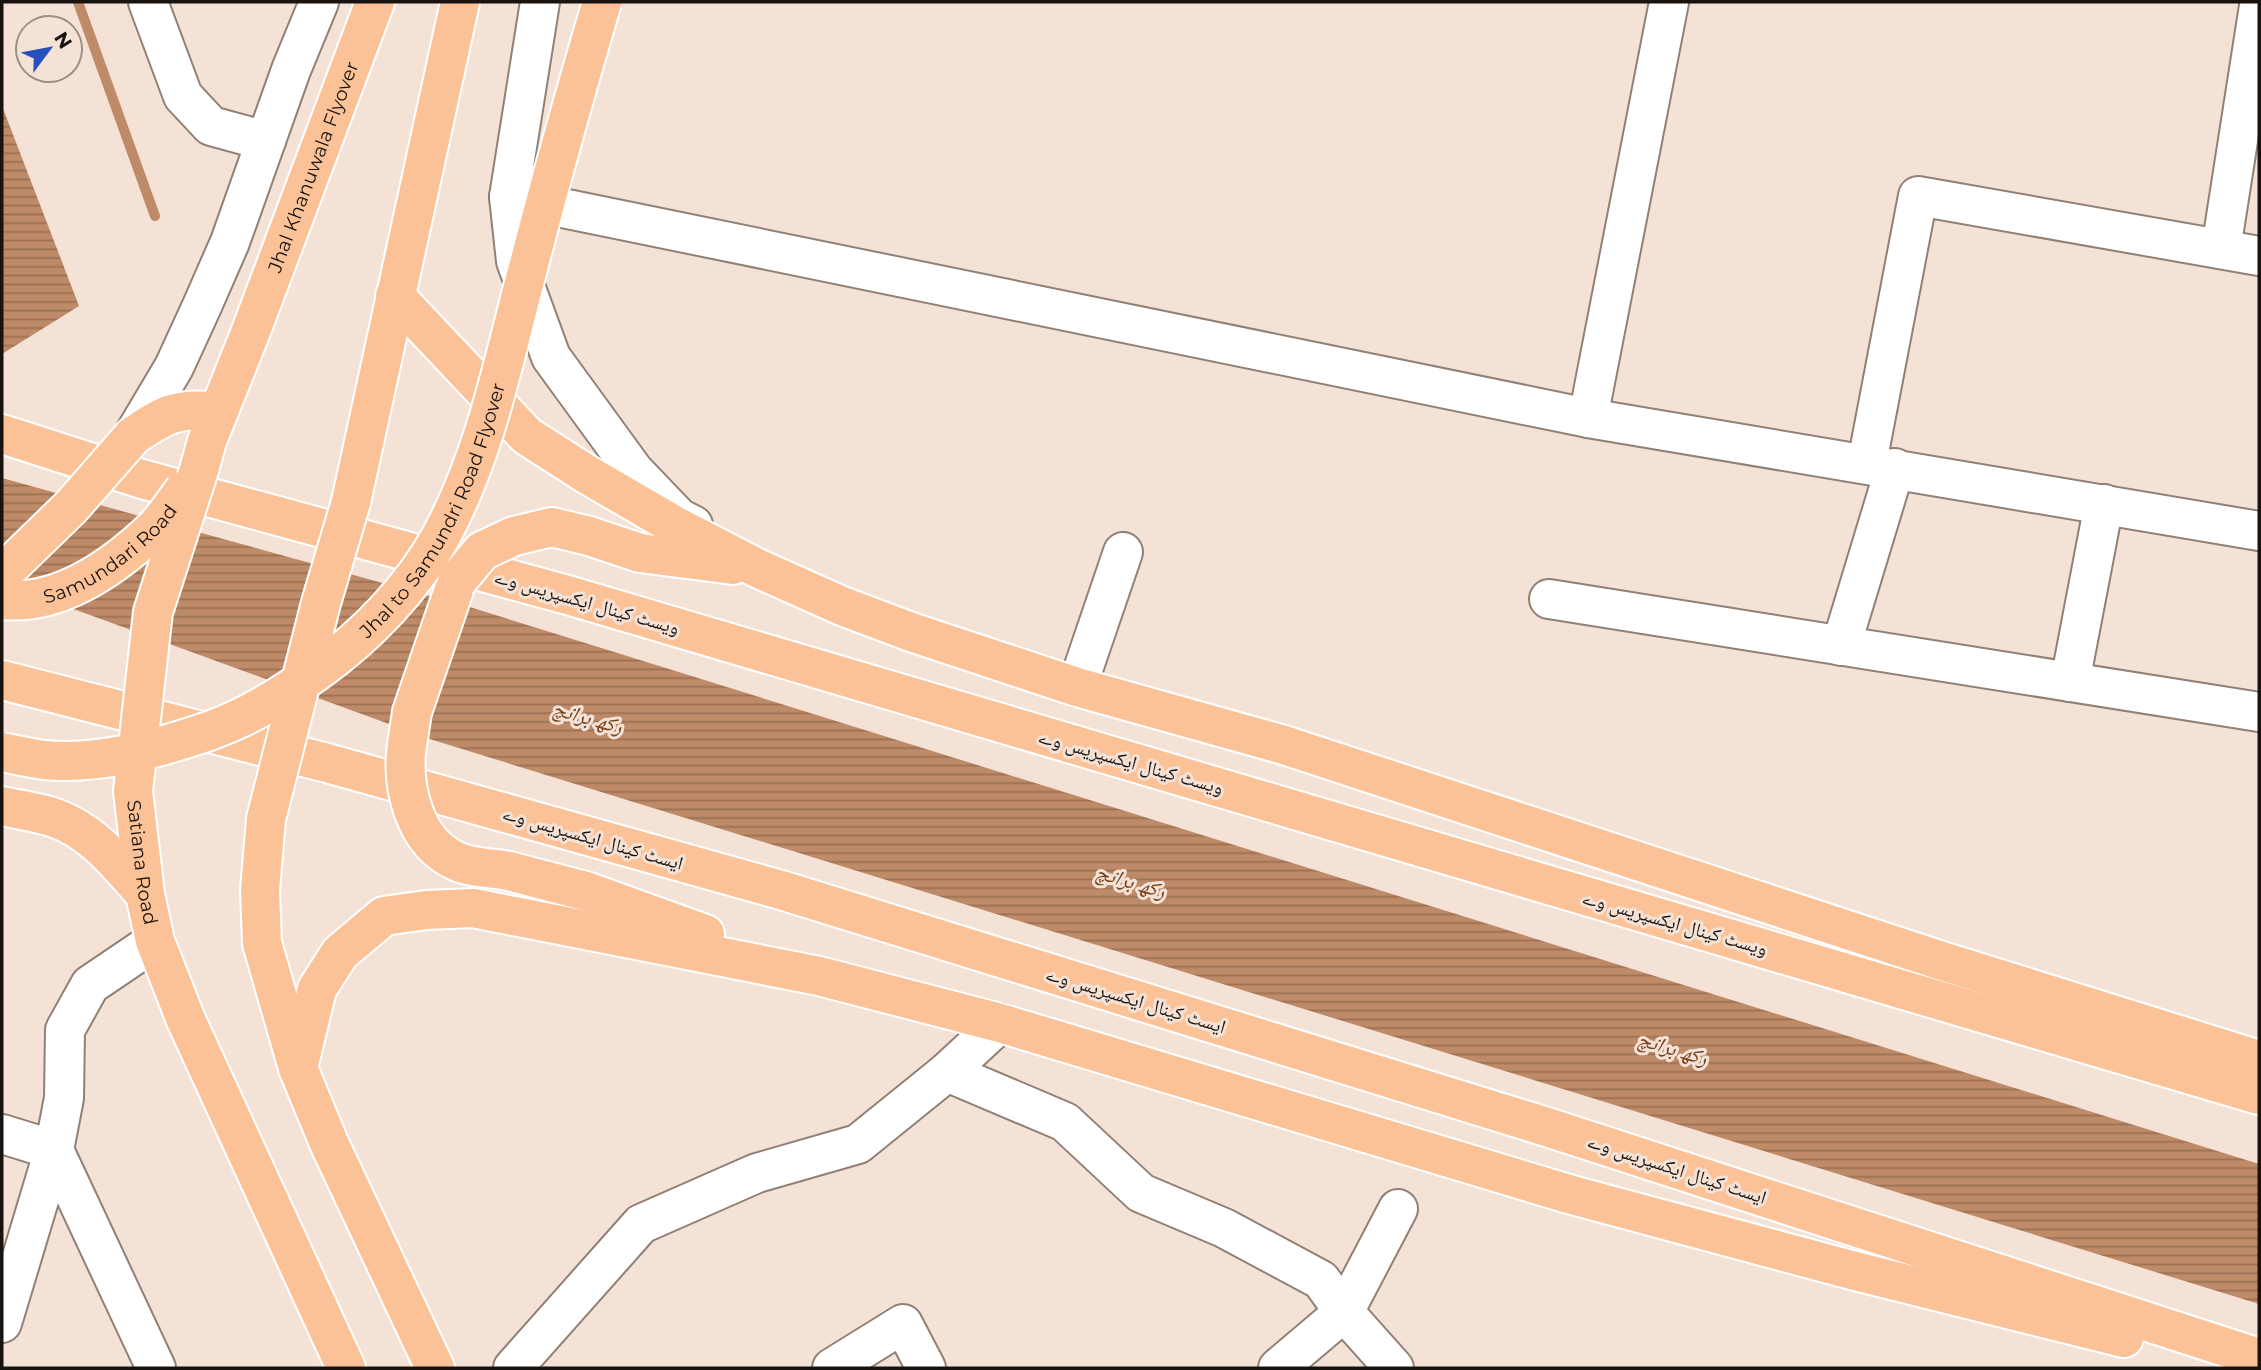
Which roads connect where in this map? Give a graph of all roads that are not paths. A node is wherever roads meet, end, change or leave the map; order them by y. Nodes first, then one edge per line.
1 (148, 2) edge
2 (319, 2) edge
3 (375, 2) edge
4 (460, 2) edge
5 (540, 2) edge
6 (602, 2) edge
7 (1669, 2) edge
8 (2259, 6) edge
9 (266, 141) junction
10 (509, 197) junction
11 (2221, 249) junction
12 (2259, 256) edge
13 (395, 296) junction
14 (251, 331) joint
15 (219, 411) junction
16 (1588, 418) junction
17 (2, 434) edge
18 (133, 436) junction
19 (1881, 466) junction
20 (198, 471) junction
21 (2104, 504) junction
22 (2259, 531) edge
23 (1124, 552) dead end
24 (757, 568) junction
25 (2, 574) edge
26 (1549, 599) dead end
27 (2, 600) edge
28 (842, 606) junction
29 (1841, 646) junction
30 (2, 680) edge
31 (2070, 682) junction
32 (1077, 687) junction
33 (2259, 712) edge
34 (2, 752) edge
35 (2, 806) edge
36 (145, 894) junction
37 (155, 941) junction
38 (819, 976) junction
39 (1000, 1023) junction
40 (2259, 1060) edge
41 (298, 1068) junction
42 (947, 1072) junction
43 (2259, 1096) edge
44 (2, 1134) edge
45 (54, 1150) junction
46 (1398, 1209) dead end
47 (1345, 1312) junction
48 (2, 1323) edge
49 (2259, 1358) edge
50 (156, 1368) edge
51 (346, 1368) edge
52 (435, 1368) edge
53 (513, 1368) edge
54 (832, 1368) edge
55 (926, 1368) edge
56 (1278, 1368) edge
57 (1394, 1368) edge
58 (2249, 1368) edge

1 - 9 street
2 - 9 street
3 - 14 main road, Jhal Khanuwala Flyover
4 - 13 main road
5 - 10 street
6 - 34 main road, Jhal to Samundri Road Flyover, bridge
7 - 16 street
8 - 11 street
9 - 18 street
10 - 16 street
10 - 28 street
11 - 12 street
11 - 19 street
13 - 24 main road
13 - 41 main road, bridge
14 - 15 main road, Satiana Road
15 - 18 main road
15 - 20 main road, Satiana Road
16 - 19 street
17 - 43 main road, ویسٹ کینال ایکسپریس وے
18 - 25 main road, bridge
19 - 21 street
19 - 29 street
20 - 27 main road, Samundari Road, bridge
20 - 36 main road, Satiana Road, bridge
21 - 22 street
21 - 31 street
23 - 32 street
24 - 28 main road
24 - 38 main road, bridge
26 - 29 street
28 - 32 main road
29 - 31 street
30 - 49 main road, ایسٹ کینال ایکسپریس وے
31 - 33 street
32 - 40 main road
35 - 36 main road
36 - 37 main road, Satiana Road
37 - 45 street
37 - 51 main road, Satiana Road
38 - 39 main road
38 - 41 main road
39 - 42 street
39 - 58 main road
41 - 52 main road
42 - 47 street
42 - 53 street
44 - 45 street
45 - 48 street
45 - 50 street
46 - 47 street
47 - 56 street
47 - 57 street
54 - 55 street

